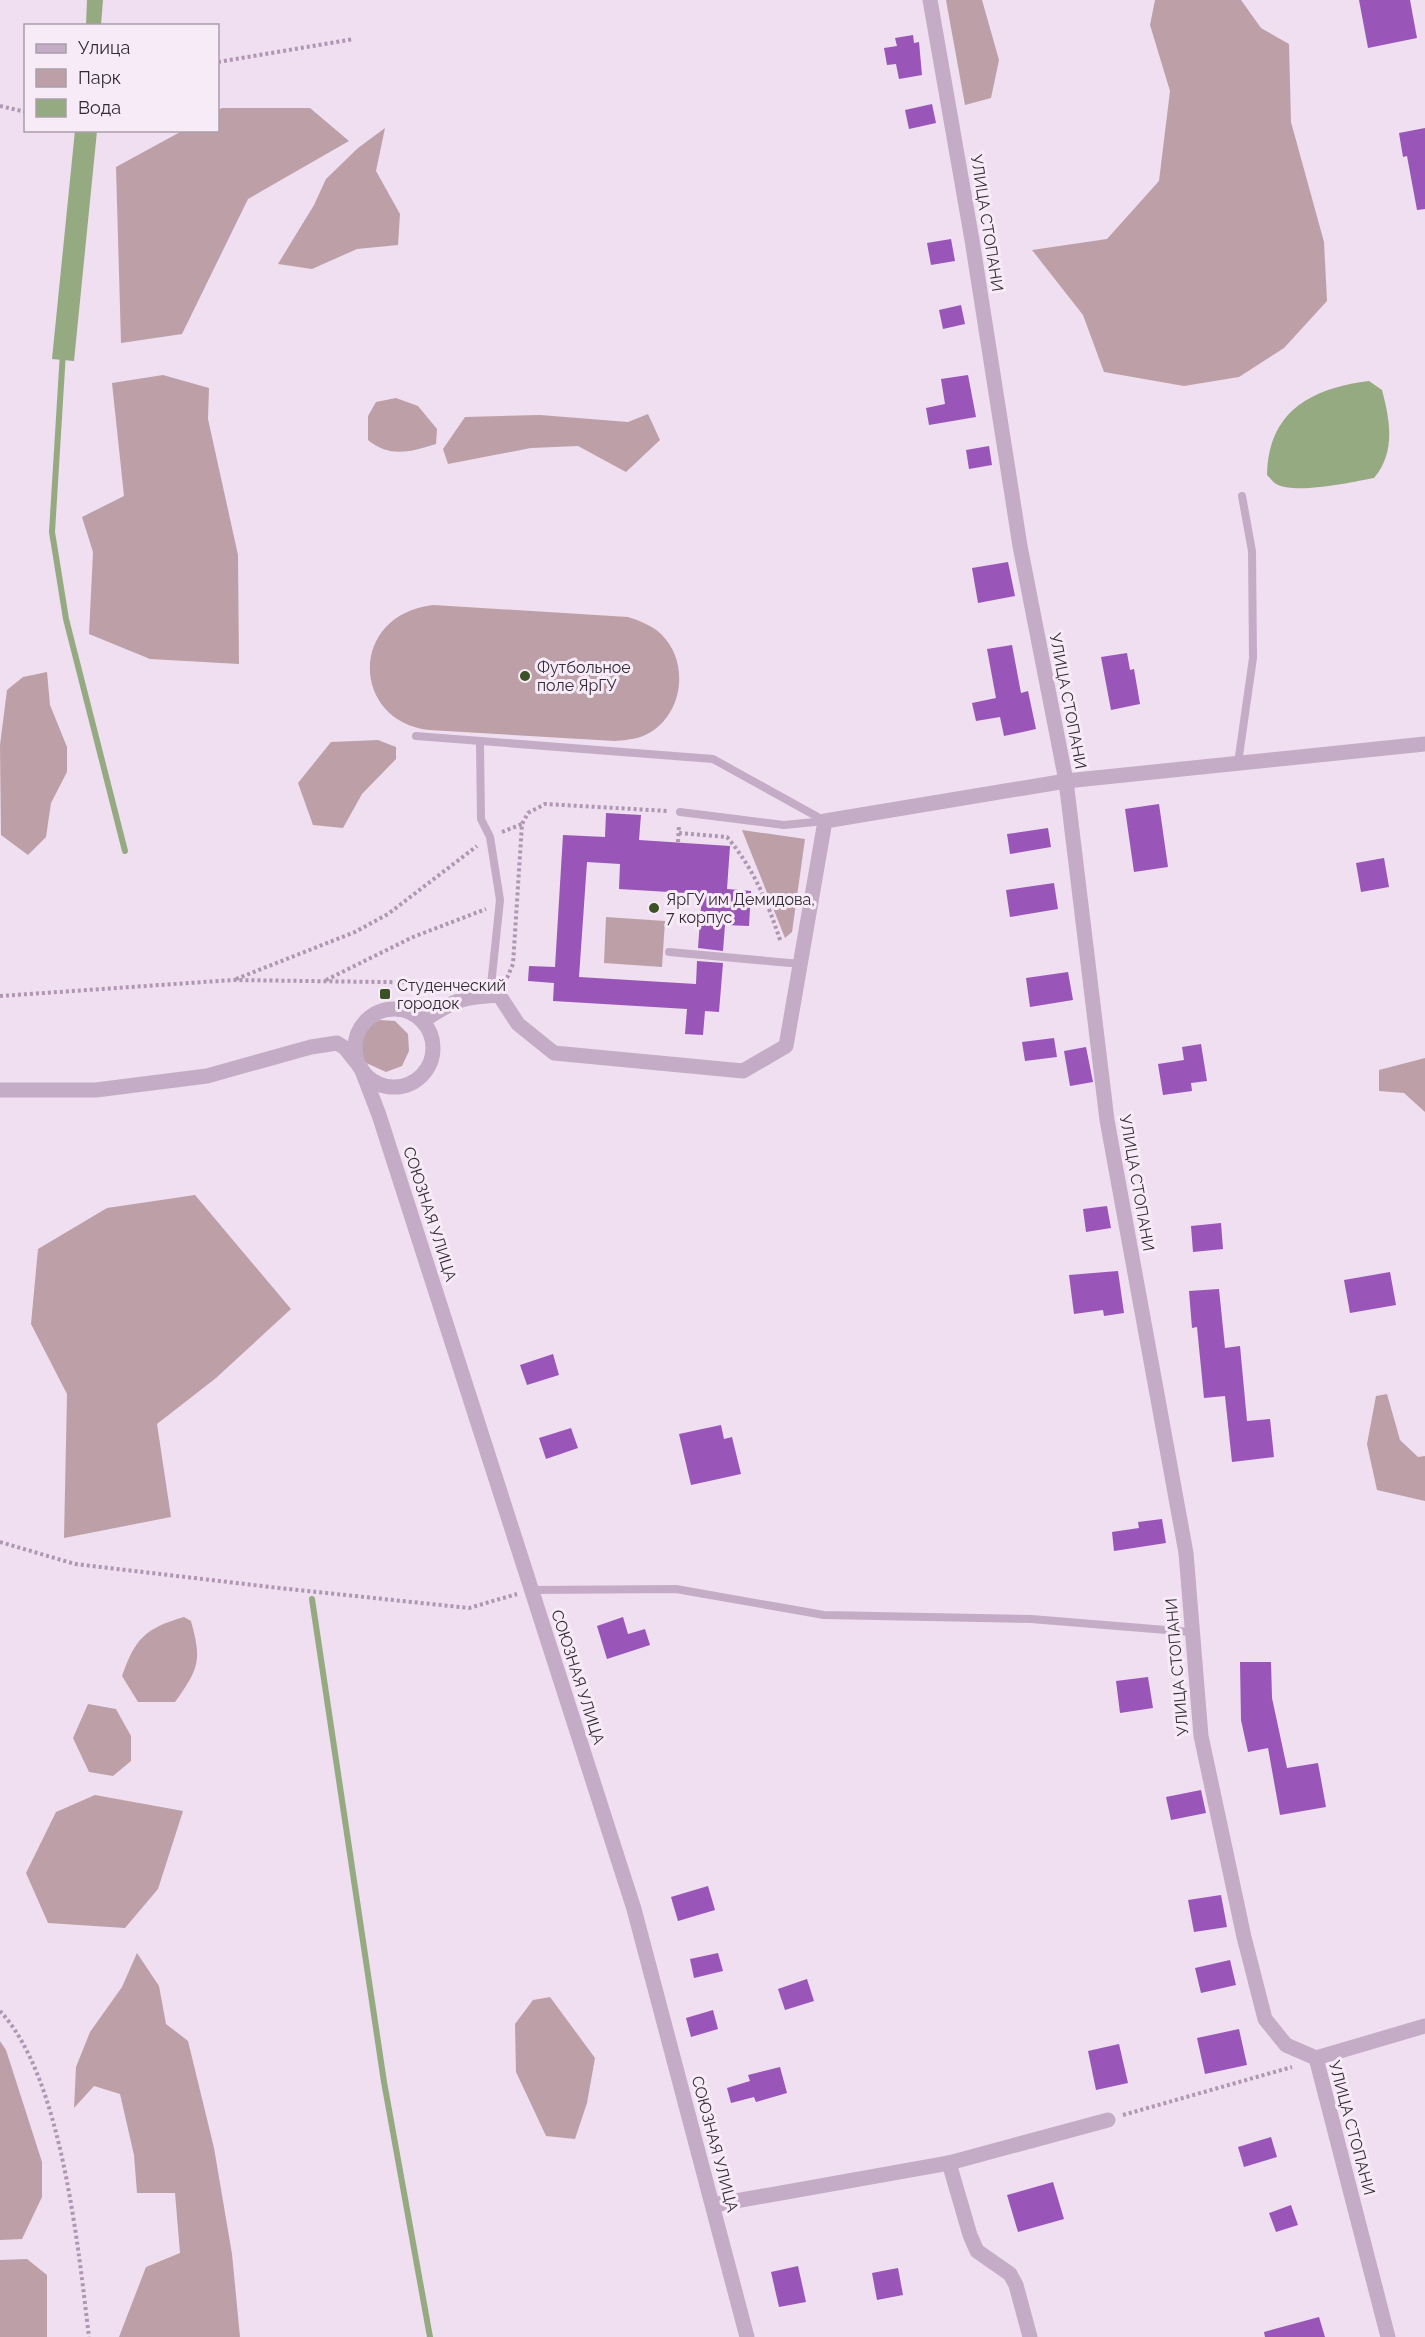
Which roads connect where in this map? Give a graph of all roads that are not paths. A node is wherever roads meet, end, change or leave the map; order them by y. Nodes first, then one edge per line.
1 (930, 0) edge
2 (1242, 496) dead end
3 (416, 736) dead end
4 (480, 743) junction
5 (1425, 744) edge
6 (1238, 763) junction
7 (1066, 782) junction
8 (680, 812) road end
9 (825, 821) junction
10 (669, 952) dead end
11 (801, 964) junction
12 (493, 991) junction
13 (423, 1021) junction
14 (358, 1032) junction
15 (337, 1043) junction
16 (361, 1068) junction
17 (0, 1090) edge
18 (531, 1590) junction
19 (1191, 1632) junction
20 (1425, 2026) edge
21 (1316, 2058) junction
22 (1108, 2120) road end
23 (949, 2163) junction
24 (713, 2205) junction
25 (747, 2337) edge
26 (1030, 2337) edge
27 (1388, 2337) edge

1 - 7 street, УЛИЦА СТОПАНИ
2 - 6 lane
3 - 4 lane
4 - 9 lane
4 - 12 lane
5 - 6 street
6 - 7 street
7 - 9 street
7 - 19 street, УЛИЦА СТОПАНИ
8 - 9 lane
9 - 11 street
10 - 11 lane
11 - 12 street
12 - 13 street
13 - 14 street
13 - 16 street
14 - 15 street
14 - 16 street
15 - 16 street, СОЮЗНАЯ УЛИЦА
15 - 17 street
16 - 18 street, СОЮЗНАЯ УЛИЦА
18 - 19 lane
18 - 24 street, СОЮЗНАЯ УЛИЦА
19 - 21 street, УЛИЦА СТОПАНИ
20 - 21 street
21 - 27 street, УЛИЦА СТОПАНИ
22 - 23 street
23 - 24 street
23 - 26 street
24 - 25 street, СОЮЗНАЯ УЛИЦА

